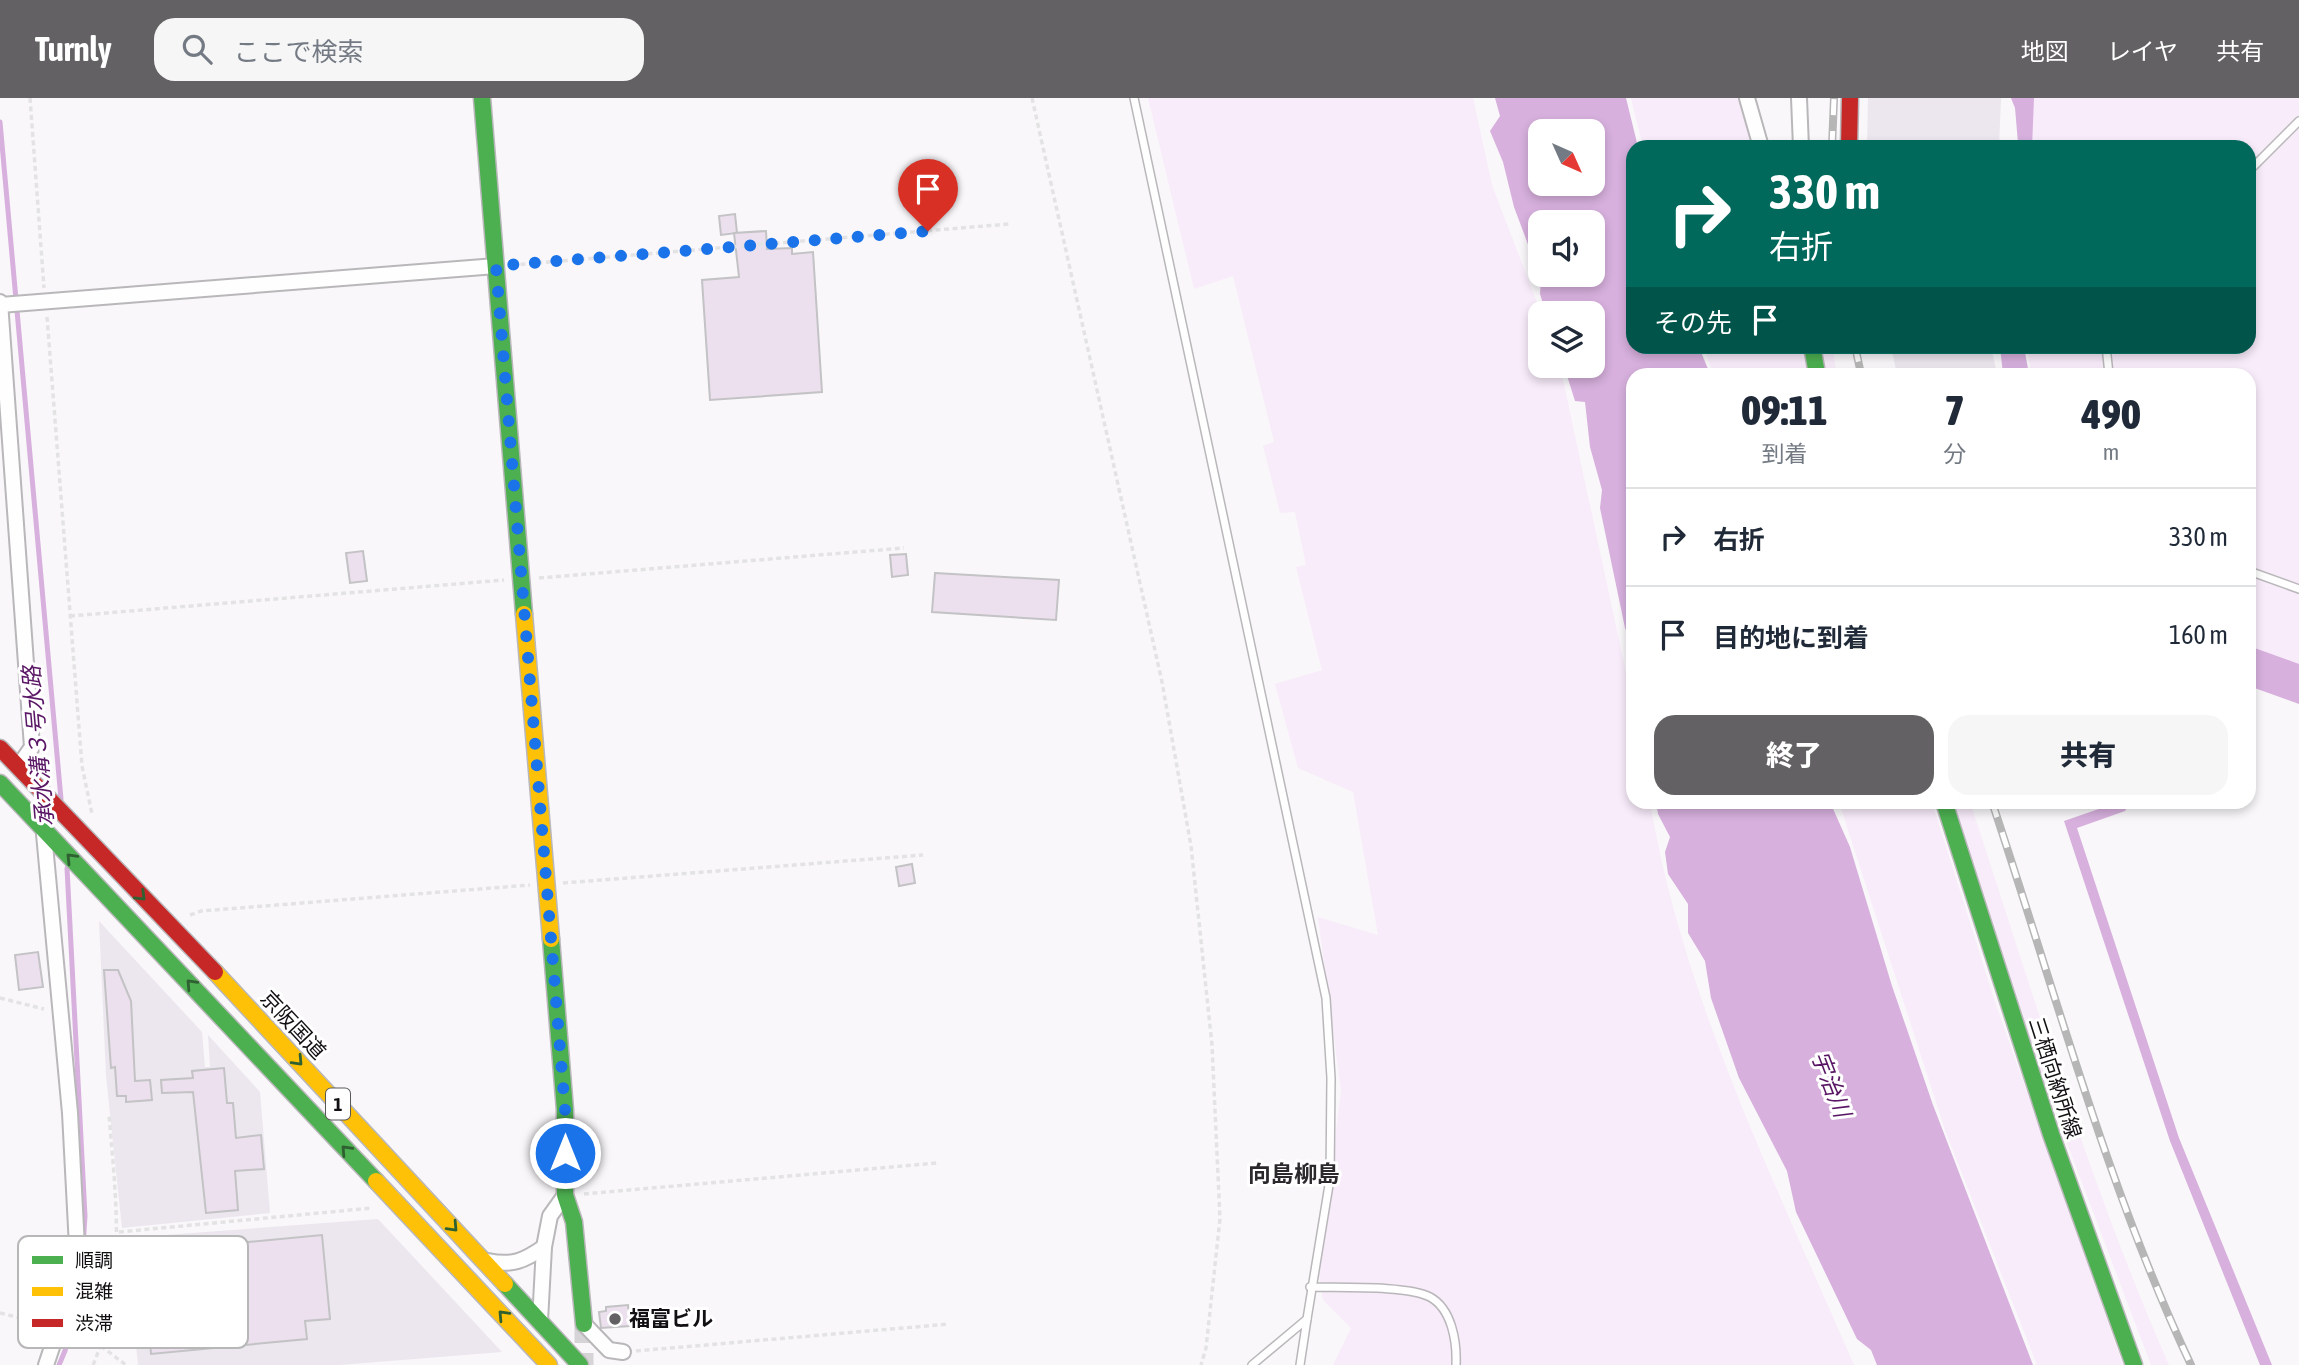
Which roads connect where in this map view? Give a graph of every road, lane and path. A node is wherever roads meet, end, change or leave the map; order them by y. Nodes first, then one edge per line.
1 (30, 98) edge
2 (482, 98) edge
3 (1032, 98) edge
4 (1134, 98) edge
5 (1741, 98) edge
6 (1747, 98) edge
7 (1799, 98) edge
8 (1850, 98) edge
9 (2299, 121) edge
10 (1752, 140) edge
11 (1759, 140) edge
12 (1801, 140) edge
13 (1849, 140) edge
14 (2256, 164) edge
15 (1009, 224) dead end
16 (496, 266) junction
17 (42, 303) junction
18 (3, 304) edge
19 (904, 548) dead end
20 (2256, 574) edge
21 (521, 579) junction
22 (2299, 589) edge
23 (70, 616) junction
24 (0, 748) edge
25 (18, 767) junction
26 (0, 783) edge
27 (1946, 809) edge
28 (93, 818) dead end
29 (47, 832) junction
30 (0, 998) edge
31 (60, 1013) junction
32 (109, 1115) dead end
33 (937, 1163) dead end
34 (565, 1195) junction
35 (398, 1205) junction
36 (119, 1232) junction
37 (76, 1236) edge
38 (118, 1236) edge
39 (544, 1247) junction
40 (484, 1260) junction
41 (1310, 1287) junction
42 (0, 1313) edge
43 (18, 1317) edge
44 (1307, 1319) junction
45 (540, 1321) junction
46 (584, 1324) joint
47 (949, 1324) dead end
48 (53, 1348) edge
49 (100, 1348) edge
50 (104, 1348) edge
51 (623, 1352) joint
52 (46, 1365) edge
53 (93, 1365) edge
54 (126, 1365) edge
55 (550, 1365) edge
56 (580, 1365) edge
57 (1201, 1365) edge
58 (1252, 1365) edge
59 (1300, 1365) edge
60 (1456, 1365) edge
61 (2134, 1365) edge

1 - 17 path
2 - 16 main road
3 - 57 path
4 - 41 lane
5 - 10 street
6 - 11 street
7 - 12 street
8 - 13 main road
9 - 14 lane
15 - 16 path
16 - 17 street
16 - 21 main road
17 - 18 street
17 - 23 path
18 - 25 street
19 - 21 path
20 - 22 lane
21 - 23 path
21 - 34 main road
23 - 28 path
24 - 25 main road, 京阪国道 / 1
25 -> 40 main road, 京阪国道 / 1
26 - 29 main road, 1
27 - 61 main road, 三栖向納所線
29 - 31 street
35 -> 29 main road, 1
30 - 31 path
31 - 37 street
32 - 36 path
33 - 34 path
34 - 39 street
34 - 46 main road
35 - 36 path
55 -> 35 main road, 1
36 - 38 path
39 - 40 street
39 - 45 street
40 - 45 main road, 京阪国道 / 1
41 - 44 lane
41 - 60 lane
42 - 43 path
44 - 58 lane
44 - 59 lane
45 - 56 main road, 京阪国道 / 1
46 - 51 street
47 - 51 path
48 - 52 street
49 - 53 path
50 - 54 path

